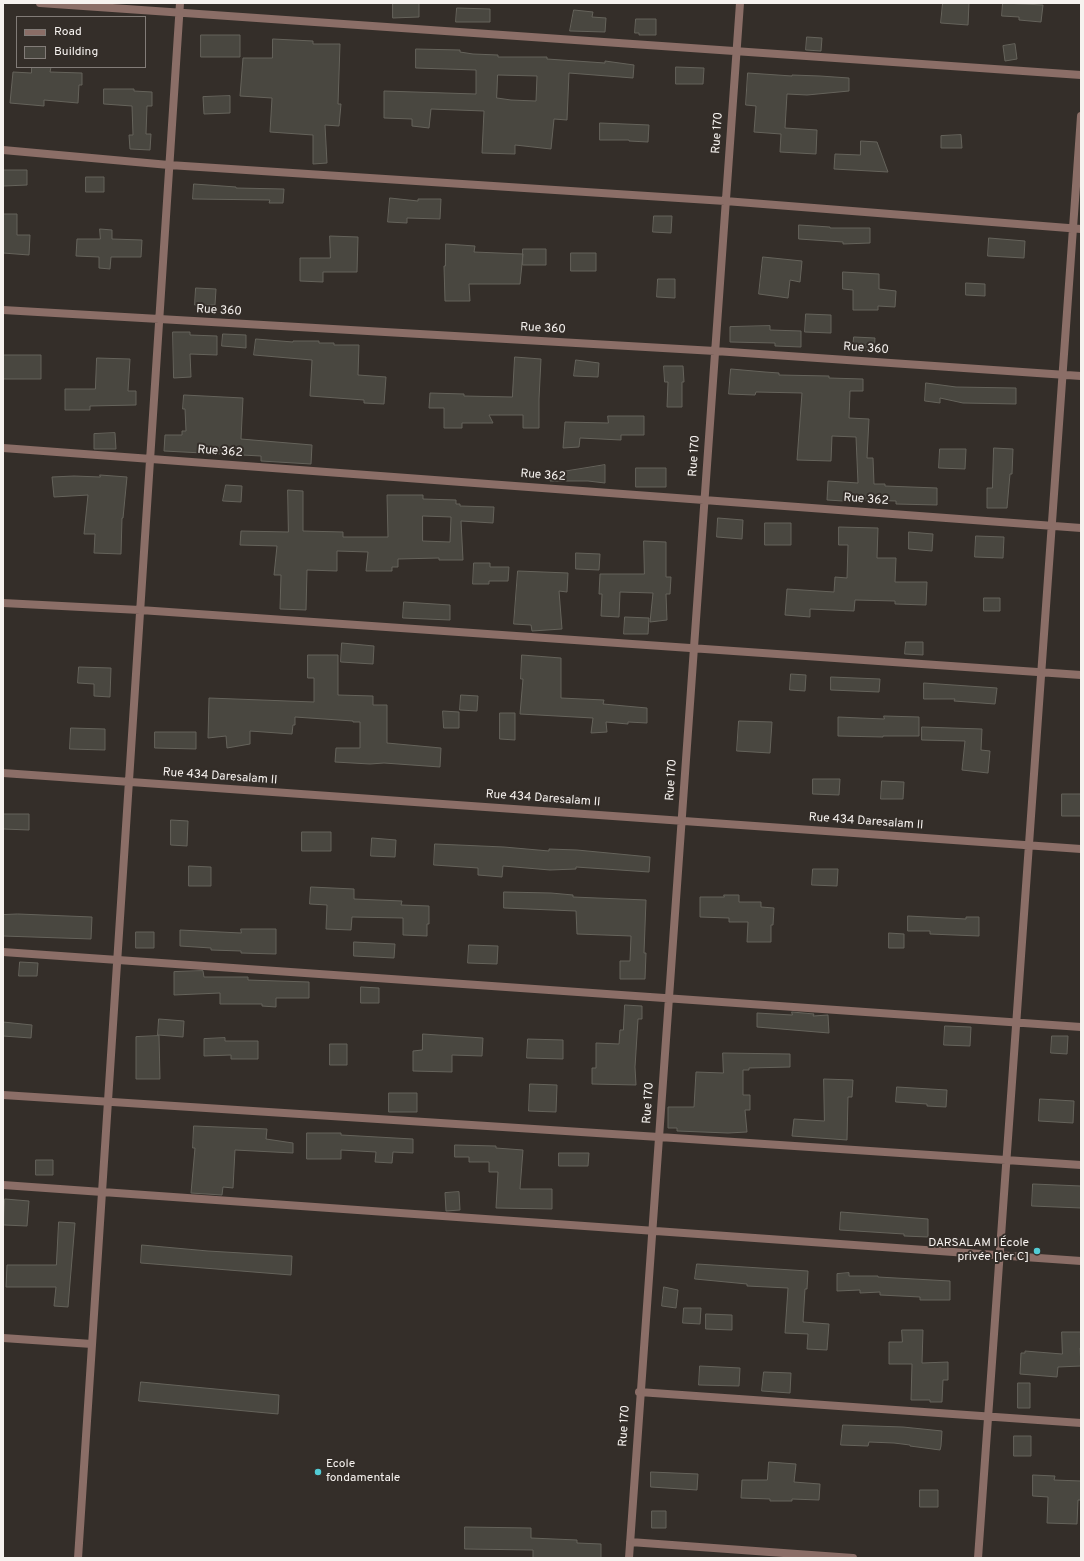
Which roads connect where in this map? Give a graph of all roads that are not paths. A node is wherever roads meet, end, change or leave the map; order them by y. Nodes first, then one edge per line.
1 (40, 3) edge
2 (180, 3) edge
3 (740, 3) edge
4 (179, 12) junction
5 (736, 52) junction
6 (1081, 75) edge
7 (1081, 116) edge
8 (3, 150) edge
9 (169, 165) junction
10 (725, 201) junction
11 (1077, 229) edge
12 (3, 310) edge
13 (159, 319) junction
14 (715, 351) junction
15 (1063, 374) junction
16 (1081, 376) edge
17 (3, 448) edge
18 (150, 458) junction
19 (704, 500) junction
20 (1052, 526) junction
21 (1081, 528) edge
22 (3, 603) edge
23 (140, 610) junction
24 (694, 648) junction
25 (1041, 672) junction
26 (1081, 675) edge
27 (3, 773) edge
28 (128, 782) junction
29 (681, 821) junction
30 (1029, 845) junction
31 (1081, 849) edge
32 (3, 952) edge
33 (117, 960) junction
34 (668, 998) junction
35 (1016, 1023) junction
36 (1081, 1027) edge
37 (3, 1095) edge
38 (108, 1103) junction
39 (659, 1137) junction
40 (1007, 1160) junction
41 (1081, 1165) edge
42 (3, 1185) edge
43 (102, 1193) junction
44 (652, 1231) junction
45 (1000, 1255) junction
46 (1081, 1261) edge
47 (3, 1338) edge
48 (92, 1344) junction
49 (639, 1392) junction
50 (988, 1417) junction
51 (1081, 1423) edge
52 (630, 1542) junction
53 (78, 1558) edge
54 (629, 1558) edge
55 (853, 1558) edge
56 (978, 1558) edge

1 - 4 street
2 - 4 street
3 - 5 street, Rue 170
4 - 5 street
4 - 9 street
5 - 6 street
5 - 10 street, Rue 170
7 - 11 street
8 - 9 street
9 - 10 street
9 - 13 street
10 - 11 street
10 - 14 street, Rue 170
11 - 15 street
12 - 13 street, Rue 360
13 - 14 street, Rue 360
13 - 18 street
14 - 15 street, Rue 360
14 - 19 street, Rue 170
15 - 16 street, Rue 360
15 - 20 street
17 - 18 street, Rue 362
18 - 19 street, Rue 362
18 - 23 street
19 - 20 street, Rue 362
19 - 24 street, Rue 170
20 - 21 street, Rue 362
20 - 25 street
22 - 23 street
23 - 24 street
23 - 28 street
24 - 25 street
24 - 29 street, Rue 170
25 - 26 street
25 - 30 street
27 - 28 street, Rue 434 Daresalam II
28 - 29 street, Rue 434 Daresalam II
28 - 33 street
29 - 30 street, Rue 434 Daresalam II
29 - 34 street, Rue 170
30 - 31 street, Rue 434 Daresalam II
30 - 35 street
32 - 33 street
33 - 34 street
33 - 38 street
34 - 35 street
34 - 39 street, Rue 170
35 - 36 street
35 - 40 street
37 - 38 street
38 - 39 street
38 - 43 street
39 - 40 street
39 - 44 street, Rue 170
40 - 41 street
40 - 45 street
42 - 43 street
43 - 44 street
43 - 48 street
44 - 45 street
44 - 49 street, Rue 170
45 - 46 street
45 - 50 street
47 - 48 street
48 - 53 street
49 - 50 street
49 - 52 street, Rue 170
50 - 51 street
50 - 56 street
52 - 54 street, Rue 170
52 - 55 street

